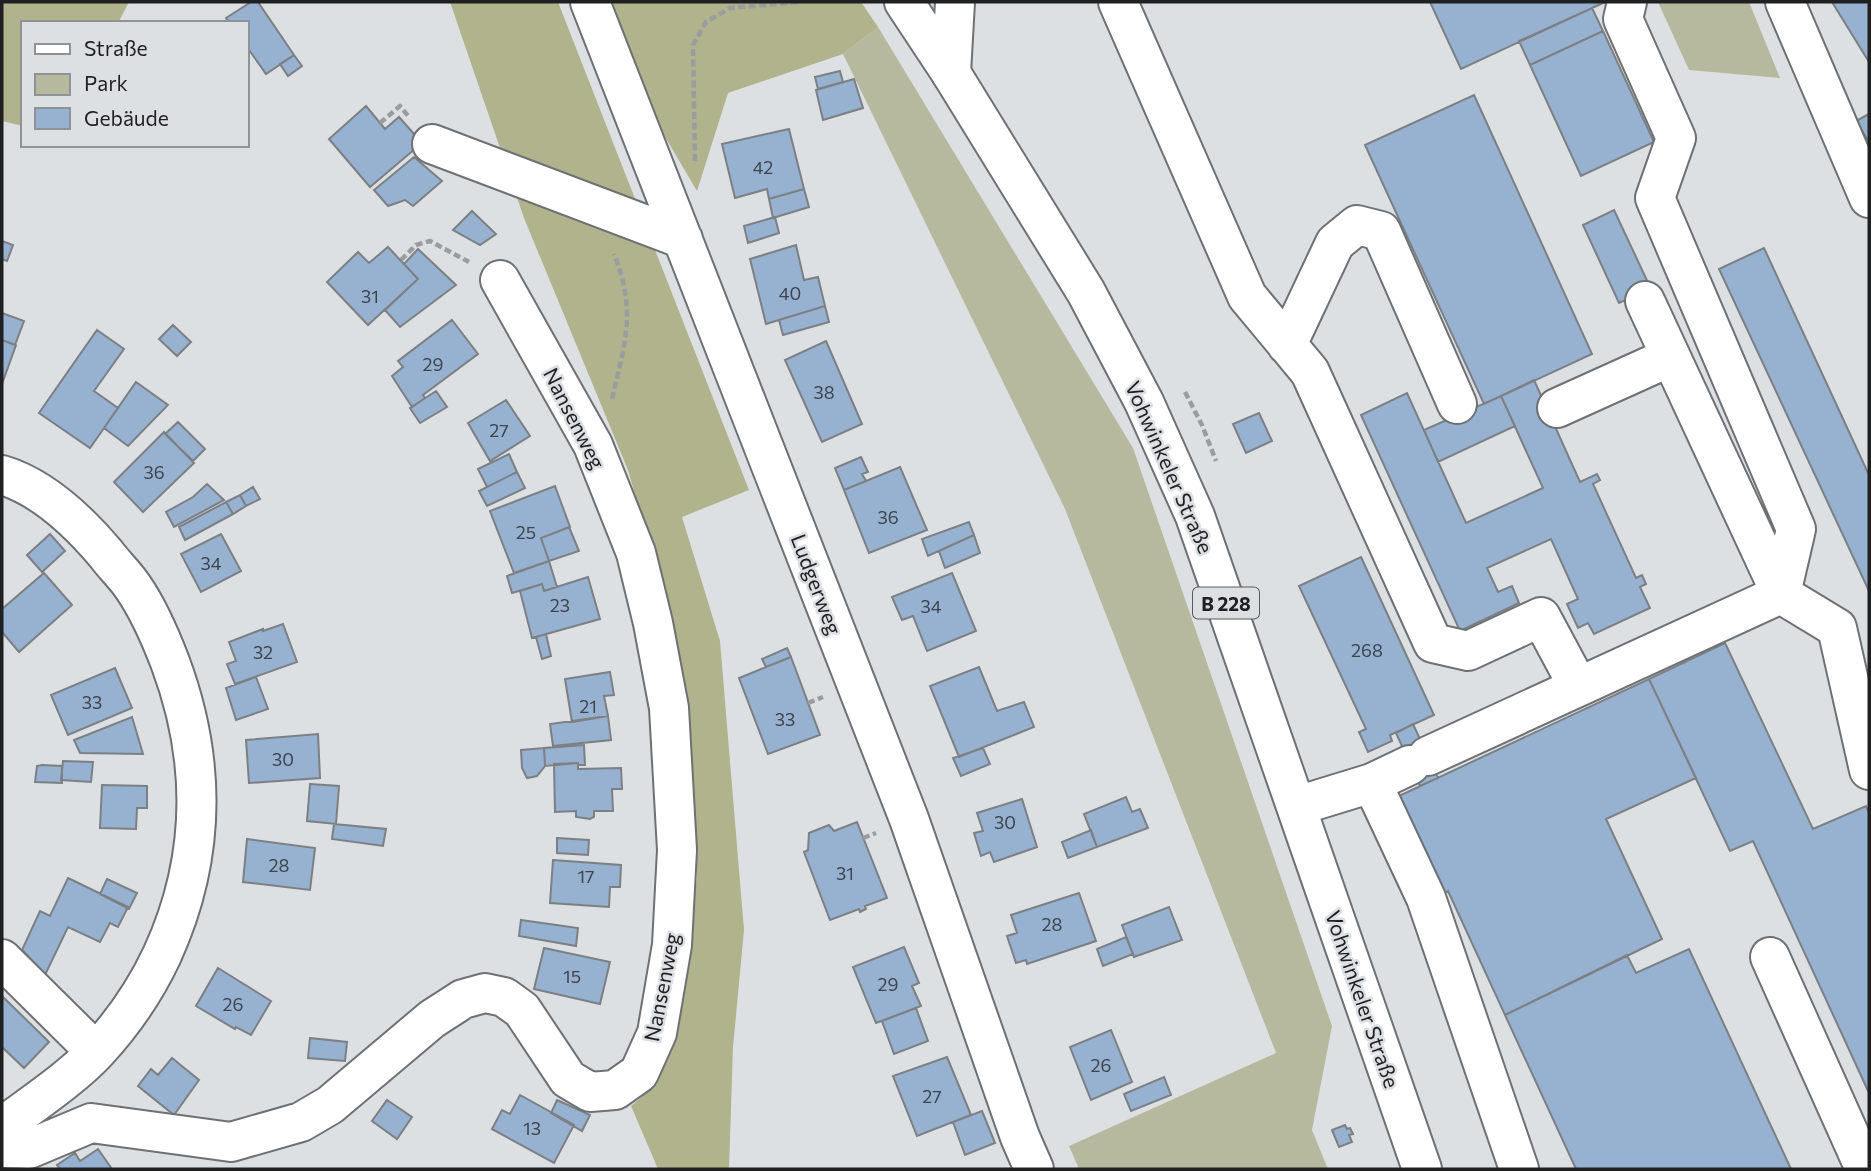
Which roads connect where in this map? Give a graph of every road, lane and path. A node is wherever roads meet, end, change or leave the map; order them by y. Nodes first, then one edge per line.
1 (590, 2) edge
2 (800, 2) edge
3 (904, 2) edge
4 (955, 2) edge
5 (1118, 2) edge
6 (1627, 2) edge
7 (1784, 2) edge
8 (951, 73) junction
9 (432, 144) dead end
10 (661, 182) junction
11 (1869, 198) edge
12 (595, 206) junction
13 (683, 239) junction
14 (401, 260) dead end
15 (500, 279) joint
16 (1645, 301) dead end
17 (1287, 345) junction
18 (1670, 357) junction
19 (1457, 404) dead end
20 (1558, 408) dead end
21 (593, 445) junction
22 (2, 475) edge
23 (1781, 594) junction
24 (1577, 686) junction
25 (1869, 770) edge
26 (1372, 783) junction
27 (1297, 806) junction
28 (1770, 957) dead end
29 (2, 959) edge
30 (96, 1052) junction
31 (2, 1127) edge
32 (2, 1148) edge
33 (1034, 1169) edge
34 (1422, 1169) edge
35 (1519, 1169) edge
36 (1865, 1169) edge

1 - 10 street, Ludgerweg
2 - 10 path
3 - 8 street, Vohwinkeler Straße / B 228
4 - 8 street
5 - 17 street
6 - 23 street
7 - 11 street
8 - 27 street, Vohwinkeler Straße / B 228
9 - 12 street
10 - 13 street, Ludgerweg
12 - 13 street
12 - 21 path
13 - 33 street, Ludgerweg
14 - 15 path
15 - 21 street, Nansenweg
16 - 18 street
17 - 19 street
17 - 24 street
18 - 20 street
18 - 23 street
21 - 32 street, Nansenweg
22 - 30 street
23 - 24 street
23 - 25 street
24 - 26 street
26 - 27 street
26 - 35 street
27 - 34 street, Vohwinkeler Straße / B 228
28 - 36 street
29 - 30 street
30 - 31 street

